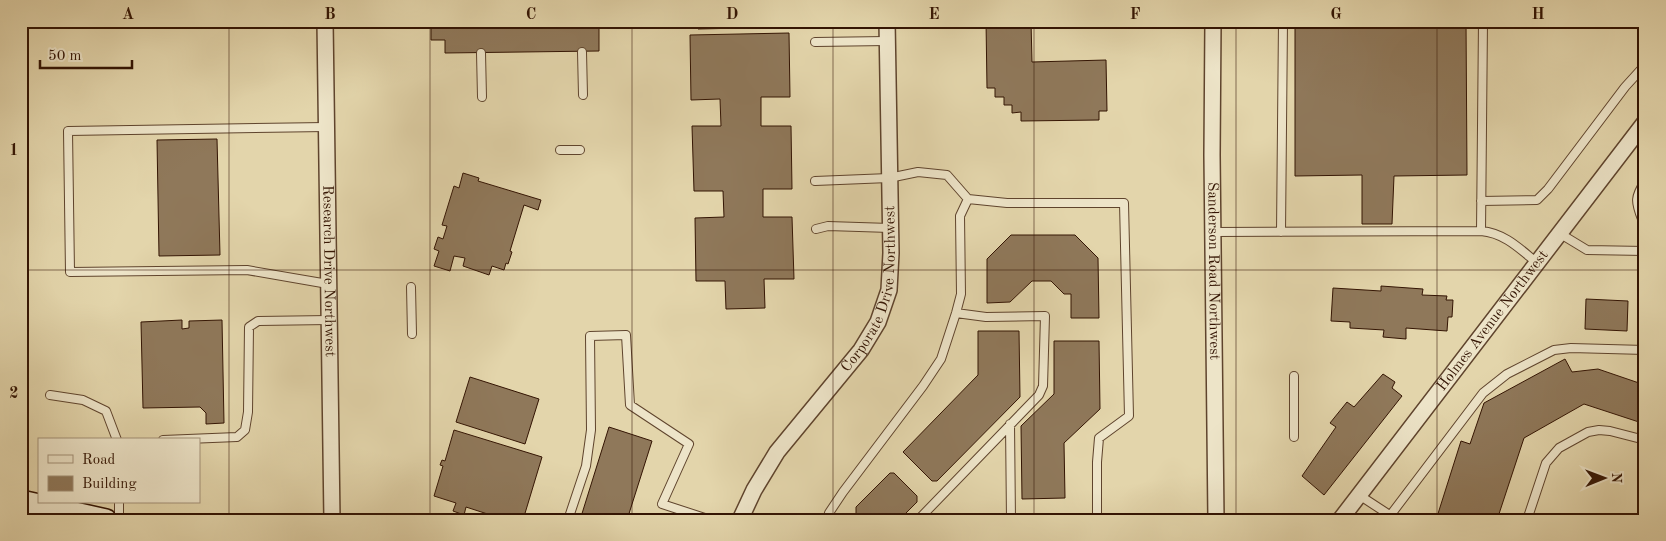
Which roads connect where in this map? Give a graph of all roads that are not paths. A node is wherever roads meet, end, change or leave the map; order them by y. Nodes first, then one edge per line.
1 (324, 21) edge
2 (887, 21) edge
3 (1214, 21) edge
4 (1283, 21) edge
5 (1484, 21) edge
6 (887, 41) junction
7 (815, 42) dead end
8 (582, 52) dead end
9 (481, 53) dead end
10 (1645, 65) edge
11 (583, 96) dead end
12 (482, 97) dead end
13 (1643, 126) edge
14 (326, 127) junction
15 (560, 150) dead end
16 (580, 150) dead end
17 (889, 178) junction
18 (1645, 181) edge
19 (815, 182) dead end
20 (968, 199) junction
21 (1481, 201) junction
22 (1645, 219) edge
23 (890, 228) junction
24 (816, 230) dead end
25 (1481, 231) junction
26 (1213, 232) junction
27 (1281, 232) junction
28 (1558, 233) junction
29 (1645, 251) edge
30 (1536, 262) junction
31 (328, 284) junction
32 (411, 287) dead end
33 (956, 313) junction
34 (329, 320) junction
35 (412, 334) dead end
36 (1645, 350) edge
37 (1294, 376) dead end
38 (50, 395) dead end
39 (1010, 424) junction
40 (116, 438) edge
41 (200, 438) edge
42 (1294, 438) dead end
43 (1645, 440) edge
44 (1359, 495) junction
45 (21, 501) edge
46 (119, 504) edge
47 (60, 515) edge
48 (1390, 518) edge
49 (106, 520) edge
50 (119, 520) edge
51 (332, 520) edge
52 (568, 520) edge
53 (711, 520) edge
54 (740, 520) edge
55 (827, 520) edge
56 (918, 520) edge
57 (1011, 520) edge
58 (1096, 520) edge
59 (1216, 520) edge
60 (1340, 520) edge
61 (1527, 520) edge

1 - 14 street, Research Drive Northwest
2 - 6 street, Corporate Drive Northwest
3 - 26 street, Sanderson Road Northwest
4 - 27 lane
5 - 21 lane
6 - 7 lane
6 - 17 street, Corporate Drive Northwest
8 - 11 lane
9 - 12 lane
10 - 21 lane
13 - 28 street, Holmes Avenue Northwest
14 - 31 street, Research Drive Northwest
14 - 31 lane
15 - 16 lane
17 - 19 lane
17 - 20 lane
17 - 23 street, Corporate Drive Northwest
18 - 22 lane
20 - 33 lane
20 - 58 lane
21 - 25 lane
23 - 24 lane
23 - 54 street, Corporate Drive Northwest
25 - 27 lane
25 - 30 lane
26 - 27 lane
26 - 59 street, Sanderson Road Northwest
28 - 29 lane
28 - 30 street, Holmes Avenue Northwest
30 - 44 street, Holmes Avenue Northwest
31 - 34 street, Research Drive Northwest
32 - 35 lane
33 - 39 lane
33 - 55 lane
34 - 41 lane
34 - 51 street, Research Drive Northwest
36 - 48 lane
37 - 42 lane
38 - 40 lane
39 - 56 lane
39 - 57 lane
43 - 61 lane
44 - 48 lane
44 - 60 street, Holmes Avenue Northwest
45 - 47 street
46 - 50 lane
47 - 49 street
52 - 53 lane

